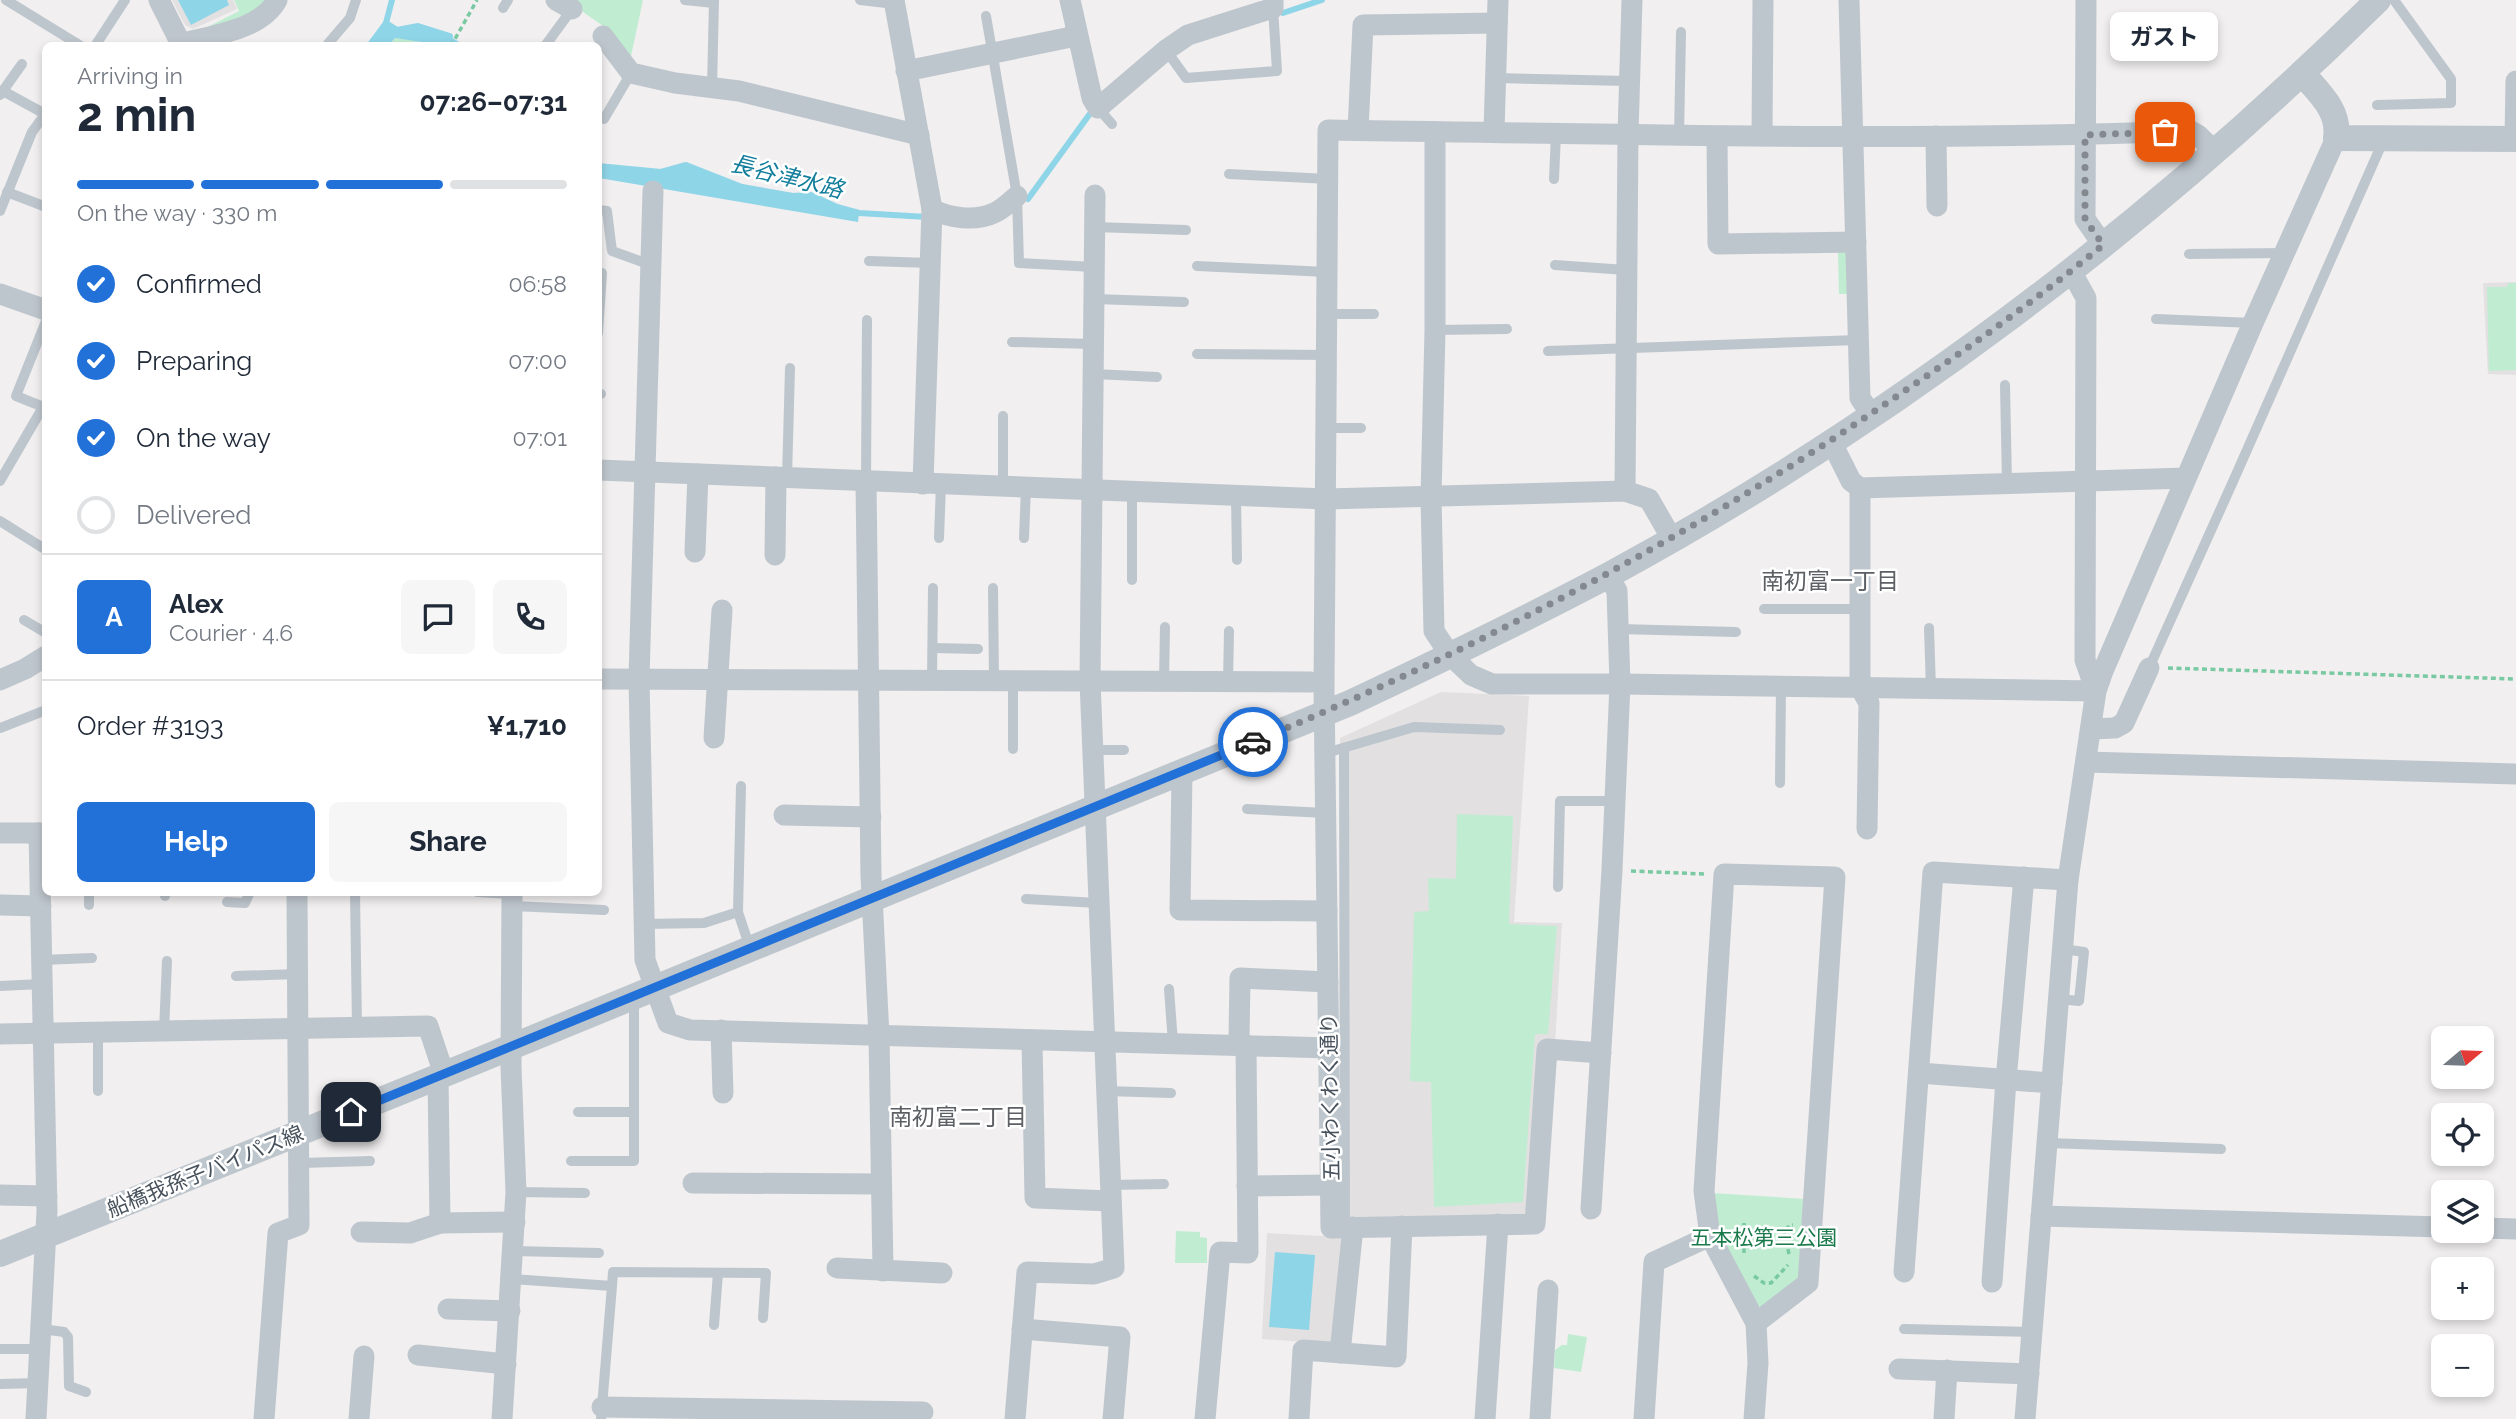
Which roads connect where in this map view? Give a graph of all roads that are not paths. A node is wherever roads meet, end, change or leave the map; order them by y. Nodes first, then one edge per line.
1 (6, 0) edge
2 (125, 0) edge
3 (159, 0) edge
4 (277, 0) edge
5 (356, 0) edge
6 (685, 0) edge
7 (860, 0) edge
8 (1070, 0) edge
9 (1498, 0) edge
10 (1632, 0) edge
11 (1763, 0) edge
12 (1849, 0) edge
13 (2086, 0) edge
14 (2378, 0) edge
15 (2395, 0) edge
16 (714, 1) edge
17 (895, 2) edge
18 (564, 4) edge
19 (1273, 4) edge
20 (986, 16) dead end
21 (1497, 23) junction
22 (1681, 32) dead end
23 (603, 36) dead end
24 (1076, 36) junction
25 (74, 42) edge
26 (98, 42) edge
27 (180, 42) edge
28 (192, 42) edge
29 (330, 42) edge
30 (547, 42) edge
31 (1166, 50) junction
32 (993, 54) junction
33 (22, 64) dead end
34 (906, 71) junction
35 (631, 73) junction
36 (2302, 73) junction
37 (1496, 78) junction
38 (1629, 81) junction
39 (2516, 81) edge
40 (712, 88) junction
41 (2, 93) edge
42 (2377, 105) dead end
43 (42, 113) edge
44 (42, 118) edge
45 (604, 119) dead end
46 (1358, 130) junction
47 (1494, 131) junction
48 (1435, 132) junction
49 (1556, 134) junction
50 (1628, 134) junction
51 (919, 135) junction
52 (2085, 135) junction
53 (1679, 136) junction
54 (1762, 136) junction
55 (1936, 136) junction
56 (1717, 137) junction
57 (1852, 137) junction
58 (2385, 137) junction
59 (2336, 138) junction
60 (2516, 139) edge
61 (2215, 152) junction
62 (1229, 174) dead end
63 (1328, 179) junction
64 (1554, 179) dead end
65 (5, 188) edge
66 (653, 191) dead end
67 (1095, 195) dead end
68 (1017, 196) junction
69 (42, 206) edge
70 (1937, 206) dead end
71 (932, 209) junction
72 (0, 211) edge
73 (602, 211) edge
74 (1094, 227) junction
75 (1186, 230) dead end
76 (1856, 242) junction
77 (2103, 245) junction
78 (2284, 253) junction
79 (2189, 254) dead end
80 (869, 261) dead end
81 (930, 263) junction
82 (651, 265) junction
83 (1555, 265) dead end
84 (1197, 266) dead end
85 (1094, 267) junction
86 (1626, 270) junction
87 (2071, 271) junction
88 (1327, 272) junction
89 (0, 294) edge
90 (1094, 299) junction
91 (1184, 302) dead end
92 (42, 309) edge
93 (1374, 313) dead end
94 (1326, 314) junction
95 (2156, 319) dead end
96 (867, 320) dead end
97 (2253, 323) junction
98 (1507, 329) dead end
99 (1435, 330) junction
100 (42, 331) edge
101 (1858, 340) junction
102 (1013, 342) dead end
103 (1094, 344) junction
104 (1625, 348) junction
105 (1548, 351) dead end
106 (1197, 354) dead end
107 (1326, 355) junction
108 (790, 368) dead end
109 (1094, 374) junction
110 (1157, 377) dead end
111 (2005, 385) dead end
112 (42, 407) edge
113 (42, 411) edge
114 (1871, 415) junction
115 (1003, 416) dead end
116 (1326, 428) junction
117 (1361, 428) dead end
118 (1831, 441) junction
119 (602, 470) edge
120 (646, 471) junction
121 (698, 474) junction
122 (782, 478) junction
123 (2186, 478) junction
124 (0, 481) edge
125 (2086, 481) junction
126 (866, 482) junction
127 (932, 484) junction
128 (2007, 484) junction
129 (1003, 486) junction
130 (1026, 487) junction
131 (1860, 488) junction
132 (1093, 490) junction
133 (1132, 491) junction
134 (1625, 491) junction
135 (1236, 496) junction
136 (1431, 497) junction
137 (1326, 499) junction
138 (0, 521) edge
139 (939, 538) dead end
140 (1024, 538) dead end
141 (1672, 539) junction
142 (42, 547) edge
143 (695, 552) dead end
144 (775, 555) dead end
145 (1237, 560) dead end
146 (1608, 575) junction
147 (1132, 580) dead end
148 (933, 588) dead end
149 (993, 588) dead end
150 (1764, 609) dead end
151 (1860, 609) junction
152 (722, 610) dead end
153 (24, 620) dead end
154 (1165, 627) dead end
155 (1929, 628) dead end
156 (1619, 629) junction
157 (42, 631) edge
158 (1229, 631) dead end
159 (1735, 632) dead end
160 (933, 648) junction
161 (978, 649) dead end
162 (1450, 656) junction
163 (42, 658) edge
164 (2149, 668) joint
165 (602, 678) edge
166 (639, 679) junction
167 (718, 679) junction
168 (0, 680) edge
169 (869, 680) junction
170 (932, 680) junction
171 (1004, 680) junction
172 (1090, 681) junction
173 (1164, 681) junction
174 (1228, 682) junction
175 (1311, 682) dead end
176 (1620, 684) junction
177 (1782, 686) junction
178 (1860, 687) junction
179 (1931, 689) junction
180 (2096, 691) junction
181 (42, 712) edge
182 (1325, 713) junction
183 (0, 729) edge
184 (2091, 729) junction
185 (1500, 730) dead end
186 (714, 738) dead end
187 (1013, 749) dead end
188 (1093, 750) junction
189 (1124, 750) dead end
190 (1335, 751) junction
191 (2087, 762) junction
192 (1182, 772) junction
193 (2516, 774) edge
194 (1780, 783) dead end
195 (741, 786) dead end
196 (1615, 801) junction
197 (1094, 808) junction
198 (1247, 809) dead end
199 (1326, 813) junction
200 (784, 816) dead end
201 (871, 817) junction
202 (1867, 829) dead end
203 (42, 833) edge
204 (0, 834) edge
205 (2024, 877) junction
206 (2068, 880) junction
207 (1558, 887) dead end
208 (89, 896) edge
209 (248, 896) edge
210 (297, 896) edge
211 (355, 896) edge
212 (512, 898) edge
213 (873, 898) junction
214 (1026, 899) dead end
215 (227, 902) dead end
216 (1098, 903) junction
217 (0, 905) edge
218 (89, 905) dead end
219 (41, 906) junction
220 (604, 910) dead end
221 (1327, 911) junction
222 (738, 912) junction
223 (644, 924) junction
224 (750, 948) junction
225 (92, 958) dead end
226 (42, 960) junction
227 (167, 961) dead end
228 (299, 974) junction
229 (236, 976) dead end
230 (1328, 982) junction
231 (42, 984) junction
232 (0, 986) edge
233 (1169, 989) dead end
234 (644, 993) junction
235 (357, 1028) junction
236 (299, 1029) junction
237 (721, 1030) junction
238 (164, 1031) junction
239 (97, 1032) junction
240 (43, 1033) junction
241 (0, 1034) edge
242 (879, 1035) junction
243 (1032, 1040) junction
244 (1104, 1042) junction
245 (1172, 1044) junction
246 (1246, 1046) junction
247 (511, 1047) junction
248 (1329, 1048) junction
249 (1601, 1053) junction
250 (1919, 1073) junction
251 (441, 1075) junction
252 (2006, 1080) junction
253 (2052, 1083) junction
254 (98, 1091) dead end
255 (1106, 1091) junction
256 (723, 1093) dead end
257 (1171, 1093) dead end
258 (578, 1112) dead end
259 (634, 1112) junction
260 (300, 1132) junction
261 (2048, 1143) junction
262 (2221, 1149) dead end
263 (370, 1161) dead end
264 (571, 1161) dead end
265 (301, 1163) junction
266 (693, 1183) dead end
267 (881, 1184) junction
268 (1164, 1184) dead end
269 (1331, 1185) junction
270 (1247, 1186) junction
271 (516, 1192) junction
272 (585, 1193) dead end
273 (1111, 1193) junction
274 (0, 1195) edge
275 (47, 1196) junction
276 (1591, 1209) dead end
277 (2041, 1216) junction
278 (514, 1222) junction
279 (440, 1223) junction
280 (1498, 1224) junction
281 (1402, 1226) junction
282 (1349, 1227) junction
283 (2431, 1227) edge
284 (2494, 1228) edge
285 (2516, 1229) edge
286 (361, 1232) dead end
287 (47, 1235) junction
288 (1710, 1236) junction
289 (513, 1251) junction
290 (599, 1253) dead end
291 (0, 1254) edge
292 (837, 1268) dead end
293 (883, 1271) junction
294 (1904, 1272) dead end
295 (718, 1273) junction
296 (942, 1273) dead end
297 (512, 1279) junction
298 (1992, 1282) dead end
299 (612, 1286) junction
300 (1548, 1290) dead end
301 (448, 1309) dead end
302 (510, 1311) junction
303 (763, 1318) dead end
304 (1756, 1323) junction
305 (714, 1325) dead end
306 (1023, 1329) junction
307 (1904, 1329) dead end
308 (2033, 1332) junction
309 (41, 1339) junction
310 (0, 1349) edge
311 (1340, 1353) junction
312 (418, 1355) dead end
313 (364, 1356) dead end
314 (506, 1364) junction
315 (1899, 1369) dead end
316 (1947, 1370) junction
317 (2029, 1374) junction
318 (38, 1383) junction
319 (0, 1384) edge
320 (86, 1392) dead end
321 (923, 1412) dead end
322 (602, 1413) edge
323 (36, 1419) edge
324 (264, 1419) edge
325 (359, 1419) edge
326 (502, 1419) edge
327 (1015, 1419) edge
328 (1113, 1419) edge
329 (1205, 1419) edge
330 (1299, 1419) edge
331 (1485, 1419) edge
332 (1540, 1419) edge
333 (1644, 1419) edge
334 (1754, 1419) edge
335 (1944, 1419) edge
336 (2025, 1419) edge

1 - 25 lane
2 - 26 lane
3 - 27 street
4 - 28 street
5 - 29 lane
6 - 16 lane
7 - 17 lane
8 - 24 street
9 - 21 street
10 - 38 street
11 - 54 street
12 - 57 street
13 - 52 street
14 - 36 street, 船橋我孫子バイパス線
15 - 42 lane
16 - 40 lane
17 - 34 street
18 - 30 lane
19 - 31 street
19 - 31 lane
20 - 32 lane
21 - 37 street
21 - 46 street
22 - 53 lane
23 - 35 street
24 - 31 street
24 - 32 street
32 - 34 street
32 - 68 lane
33 - 41 lane
34 - 51 street
35 - 40 street
35 - 45 lane
36 - 59 street
36 - 61 street, 船橋我孫子バイパス線
37 - 38 lane
37 - 47 street
38 - 50 street
39 - 60 street
40 - 51 street
41 - 43 lane
44 - 65 lane
46 - 48 street
46 - 63 street, 五小わくわく通り
47 - 48 street
47 - 49 street
48 - 99 street
49 - 50 street
49 - 64 lane
50 - 53 street
50 - 86 street
51 - 71 street
52 - 55 street
52 - 61 street
52 - 77 street
53 - 56 street
54 - 56 street
54 - 57 street
55 - 57 street
55 - 70 street
56 - 76 street
57 - 76 street
58 - 59 street
58 - 60 street
58 - 164 lane
59 - 78 street
61 - 77 street, 船橋我孫子バイパス線
62 - 63 lane
63 - 88 street, 五小わくわく通り
65 - 69 lane
65 - 72 lane
66 - 82 street
67 - 74 street
68 - 71 street
68 - 85 lane
71 - 81 street
73 - 82 lane
74 - 75 lane
74 - 85 street
76 - 101 street
77 - 87 street, 船橋我孫子バイパス線
78 - 79 lane
78 - 97 street
80 - 81 lane
81 - 127 street
82 - 120 street
83 - 86 lane
84 - 88 lane
85 - 90 street
86 - 104 street
87 - 114 street, 船橋我孫子バイパス線
87 - 125 street
88 - 94 street, 五小わくわく通り
89 - 92 street
90 - 91 lane
90 - 103 street
93 - 94 lane
94 - 107 street, 五小わくわく通り
95 - 97 lane
96 - 126 lane
97 - 123 street
98 - 99 lane
99 - 136 street
100 - 112 lane
101 - 104 lane
101 - 114 street
102 - 103 lane
103 - 109 street
104 - 105 lane
104 - 134 street
106 - 107 lane
107 - 116 street, 五小わくわく通り
108 - 122 lane
109 - 110 lane
109 - 132 street
111 - 128 lane
113 - 124 lane
114 - 118 street, 船橋我孫子バイパス線
115 - 129 lane
116 - 117 lane
116 - 137 street, 五小わくわく通り
118 - 131 street
118 - 141 street, 船橋我孫子バイパス線
119 - 120 street
120 - 121 street
120 - 166 street
121 - 122 street
121 - 143 street
122 - 126 street
122 - 144 street
123 - 125 street
123 - 180 street
125 - 128 street
125 - 180 street
126 - 127 street
126 - 169 street
127 - 129 street
127 - 139 lane
128 - 131 street
129 - 130 street
130 - 132 street
130 - 140 lane
131 - 151 street
132 - 133 street
132 - 172 street
133 - 135 street
133 - 147 lane
134 - 136 street
134 - 141 street
135 - 137 street
135 - 145 lane
136 - 137 street
136 - 162 street
137 - 182 street, 五小わくわく通り
138 - 142 lane
141 - 146 street, 船橋我孫子バイパス線
146 - 156 street
146 - 162 street, 船橋我孫子バイパス線
148 - 160 lane
149 - 171 lane
150 - 151 lane
151 - 178 street
152 - 167 street
153 - 157 lane
154 - 173 lane
155 - 179 lane
156 - 159 lane
156 - 176 street
158 - 174 lane
160 - 161 lane
160 - 170 lane
162 - 176 street
162 - 182 street, 船橋我孫子バイパス線
163 - 168 street
164 - 184 street
165 - 166 street
166 - 167 street
166 - 223 street
167 - 169 street
167 - 186 street
169 - 170 street
169 - 201 street
170 - 171 street
171 - 172 street
171 - 187 lane
172 - 173 street
172 - 188 street
173 - 174 street
174 - 175 street
176 - 177 street
176 - 196 street
177 - 178 street
177 - 194 lane
178 - 179 street
178 - 202 street
179 - 180 street
180 - 184 street
181 - 183 lane
182 - 190 street, 五小わくわく通り
182 - 192 street, 船橋我孫子バイパス線
184 - 191 street
185 - 190 lane
188 - 189 lane
188 - 197 street
190 - 199 street, 五小わくわく通り
190 - 282 lane
191 - 193 street
191 - 206 street
192 - 197 street, 船橋我孫子バイパス線
192 - 221 street
195 - 222 lane
196 - 207 lane
196 - 249 street
197 - 213 street, 船橋我孫子バイパス線
197 - 216 street
198 - 199 lane
199 - 221 street, 五小わくわく通り
200 - 201 street
201 - 213 street
203 - 204 street
203 - 219 street
205 - 206 street
205 - 250 street
205 - 252 street
206 - 253 street
208 - 218 lane
209 - 215 lane
210 - 228 street
211 - 235 lane
212 - 220 lane
212 - 247 street
213 - 224 street, 船橋我孫子バイパス線
213 - 242 street
214 - 216 lane
216 - 244 street
217 - 219 street
219 - 226 street
221 - 230 street, 五小わくわく通り
222 - 223 lane
222 - 224 lane
223 - 234 street
224 - 234 street, 船橋我孫子バイパス線
225 - 226 lane
226 - 231 street
227 - 238 lane
228 - 229 lane
228 - 236 street
230 - 246 street
230 - 248 street, 五小わくわく通り
231 - 232 lane
231 - 240 street
233 - 245 lane
234 - 237 street
234 - 247 street, 船橋我孫子バイパス線
234 - 259 lane
235 - 236 street
235 - 251 street
236 - 238 street
236 - 260 street
237 - 242 street
237 - 256 street
238 - 239 street
239 - 240 street
239 - 254 lane
240 - 241 street
240 - 275 street
242 - 243 street
242 - 267 street
243 - 244 street
243 - 273 street
244 - 245 street
244 - 255 street
245 - 246 street
246 - 248 street
246 - 270 street
247 - 251 street, 船橋我孫子バイパス線
247 - 271 street
248 - 269 street, 五小わくわく通り
249 - 276 street
249 - 280 street
250 - 252 street
250 - 294 street
251 - 260 street, 船橋我孫子バイパス線
251 - 279 street
252 - 253 street
252 - 298 street
253 - 261 street
255 - 257 lane
255 - 273 street
258 - 259 lane
259 - 264 lane
260 - 265 street
260 - 287 street, 船橋我孫子バイパス線
261 - 262 lane
261 - 277 street
263 - 265 lane
265 - 324 street
266 - 267 street
267 - 293 street
268 - 273 lane
269 - 270 street
269 - 282 street, 五小わくわく通り
270 - 329 street
271 - 272 lane
271 - 278 street
273 - 306 street
274 - 275 street
275 - 287 street
277 - 283 street
277 - 308 street
278 - 279 street
278 - 289 street
279 - 286 street
280 - 281 street
280 - 331 street
281 - 282 street
281 - 311 street
282 - 311 street
284 - 285 street
287 - 291 street, 船橋我孫子バイパス線
287 - 309 street
288 - 304 street
288 - 304 street
288 - 333 street
289 - 290 lane
289 - 297 street
292 - 293 street
293 - 296 street
295 - 299 lane
295 - 303 lane
295 - 305 lane
297 - 299 lane
297 - 302 street
299 - 322 lane
300 - 332 street
301 - 302 street
302 - 314 street
304 - 334 street
306 - 327 street
306 - 328 street
307 - 308 lane
308 - 317 street
309 - 310 lane
309 - 318 street
309 - 320 lane
311 - 330 street
312 - 314 street
313 - 325 street
314 - 326 street
315 - 316 street
316 - 317 street
316 - 335 street
317 - 336 street
318 - 319 lane
318 - 323 street
321 - 322 street

